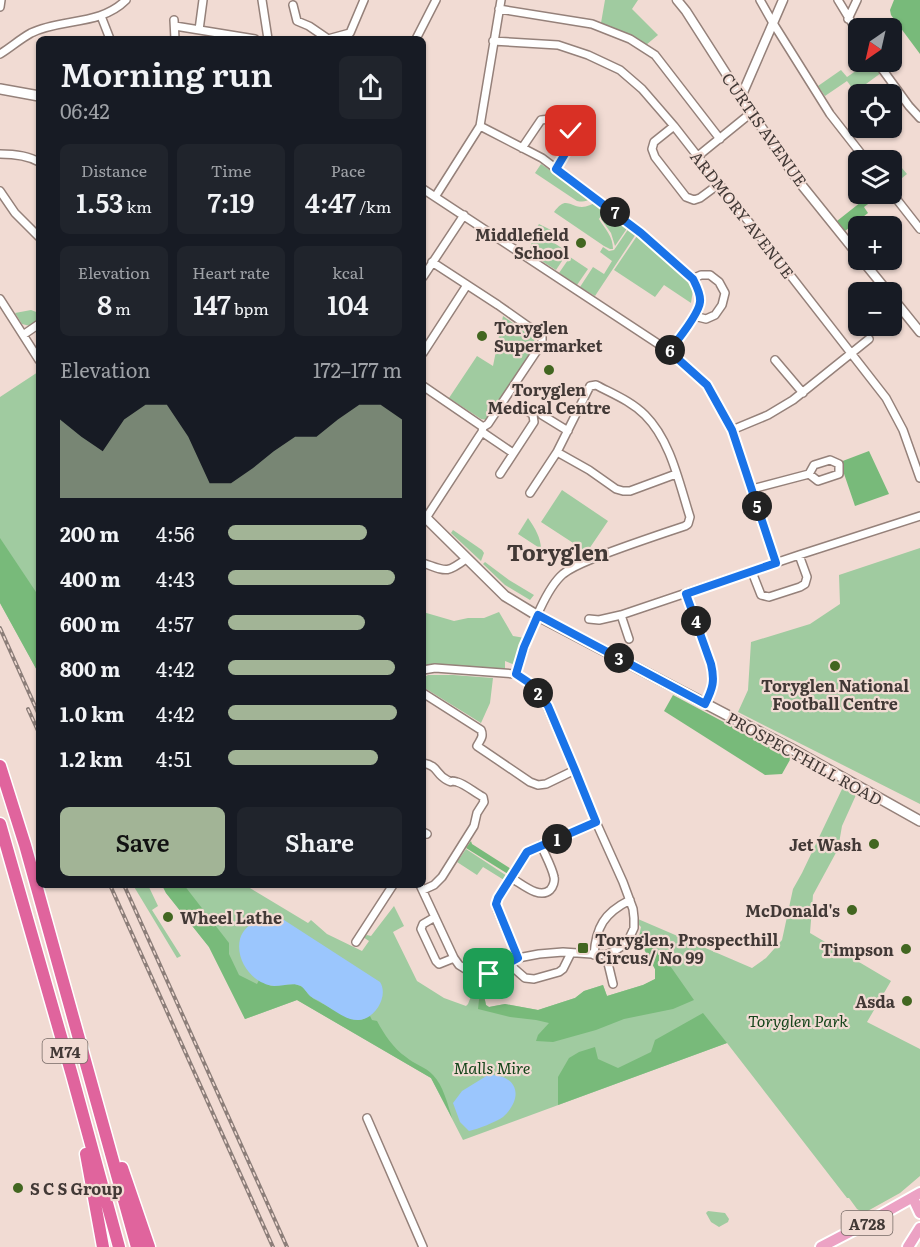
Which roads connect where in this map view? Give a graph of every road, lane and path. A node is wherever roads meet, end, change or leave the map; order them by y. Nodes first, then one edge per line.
1 (1, 0) edge
2 (126, 0) edge
3 (203, 0) edge
4 (262, 0) edge
5 (364, 0) edge
6 (436, 0) edge
7 (501, 0) edge
8 (676, 0) edge
9 (760, 0) edge
10 (783, 0) edge
11 (838, 0) edge
12 (857, 0) edge
13 (293, 6) dead end
14 (0, 7) edge
15 (499, 9) junction
16 (100, 16) junction
17 (848, 18) edge
18 (849, 18) edge
19 (773, 23) junction
20 (199, 30) junction
21 (109, 36) edge
22 (175, 36) edge
23 (236, 36) edge
24 (268, 36) edge
25 (324, 36) edge
26 (339, 36) edge
27 (418, 36) edge
28 (493, 41) junction
29 (0, 54) edge
30 (884, 72) edge
31 (0, 89) edge
32 (36, 95) edge
33 (741, 97) junction
34 (751, 113) junction
35 (920, 118) edge
36 (584, 123) dead end
37 (480, 126) junction
38 (674, 126) junction
39 (573, 138) junction
40 (720, 139) junction
41 (522, 148) junction
42 (858, 150) edge
43 (0, 154) edge
44 (698, 156) junction
45 (36, 160) edge
46 (556, 169) junction
47 (718, 184) junction
48 (0, 191) edge
49 (426, 191) edge
50 (435, 196) junction
51 (900, 204) edge
52 (464, 215) junction
53 (920, 229) edge
54 (36, 234) edge
55 (848, 243) edge
56 (432, 262) junction
57 (870, 270) edge
58 (426, 272) edge
59 (693, 279) junction
60 (880, 282) edge
61 (467, 285) junction
62 (0, 299) edge
63 (902, 310) edge
64 (694, 316) junction
65 (36, 326) edge
66 (920, 332) edge
67 (23, 335) junction
68 (869, 339) dead end
69 (426, 348) edge
70 (669, 351) junction
71 (852, 353) junction
72 (36, 355) edge
73 (775, 360) dead end
74 (426, 388) edge
75 (803, 393) junction
76 (521, 406) dead end
77 (542, 415) dead end
78 (482, 430) junction
79 (732, 430) junction
80 (568, 431) junction
81 (557, 452) junction
82 (513, 453) junction
83 (500, 474) dead end
84 (676, 474) junction
85 (809, 474) dead end
86 (920, 478) edge
87 (752, 489) junction
88 (530, 493) dead end
89 (426, 513) edge
90 (920, 516) edge
91 (426, 518) edge
92 (799, 555) junction
93 (466, 559) junction
94 (776, 563) junction
95 (426, 564) edge
96 (752, 572) junction
97 (686, 594) junction
98 (538, 615) junction
99 (621, 615) junction
100 (588, 619) dead end
101 (629, 639) dead end
102 (426, 670) edge
103 (516, 674) junction
104 (426, 695) edge
105 (705, 704) junction
106 (426, 763) edge
107 (0, 766) edge
108 (575, 770) junction
109 (920, 821) edge
110 (596, 822) junction
111 (0, 824) edge
112 (541, 846) junction
113 (511, 878) junction
114 (36, 884) edge
115 (426, 886) edge
116 (37, 888) edge
117 (391, 888) edge
118 (422, 888) edge
119 (630, 900) junction
120 (435, 917) junction
121 (356, 942) dead end
122 (571, 953) junction
123 (594, 955) junction
124 (606, 955) junction
125 (454, 958) junction
126 (518, 958) junction
127 (509, 964) junction
128 (612, 984) dead end
129 (72, 1075) junction
130 (91, 1079) junction
131 (367, 1118) dead end
132 (916, 1196) edge
133 (920, 1213) edge
134 (920, 1228) edge
135 (103, 1247) edge
136 (119, 1247) edge
137 (136, 1247) edge
138 (149, 1247) edge
139 (423, 1247) edge
140 (821, 1247) edge
141 (908, 1247) edge

1 - 14 street
2 - 16 street
3 - 20 street
4 - 24 street
5 - 26 street
6 - 27 street
7 - 15 street
8 - 33 street, CURTIS AVENUE
9 - 19 street
10 - 19 street
11 - 17 street
12 - 18 street
13 - 25 street
15 - 28 street
15 - 40 street
16 - 21 street
16 - 29 street
19 - 33 street
19 - 42 street
20 - 22 street
20 - 23 street
28 - 37 street
28 - 38 street, ARDMORY AVENUE
30 - 35 street
31 - 32 main road
33 - 34 street, CURTIS AVENUE
34 - 40 street
34 - 55 street, CURTIS AVENUE
36 - 39 street
37 - 41 street
37 - 50 street
38 - 44 street, ARDMORY AVENUE
38 - 47 street
39 - 41 street
39 - 46 street
40 - 44 street
41 - 46 street
43 - 45 street
44 - 47 street, ARDMORY AVENUE
46 - 59 street
47 - 71 street, ARDMORY AVENUE
48 - 54 street
49 - 50 street
50 - 52 street
51 - 53 street
52 - 56 street
52 - 70 street
56 - 58 street
56 - 61 street
57 - 60 street
59 - 64 street
59 - 64 street
61 - 69 street
61 - 78 street
62 - 67 street
63 - 66 street
64 - 70 street
65 - 67 street
67 - 72 street
68 - 71 street
70 - 79 street
71 - 75 street
71 - 86 street, ARDMORY AVENUE
73 - 75 street
74 - 78 street
75 - 79 street
76 - 82 street
77 - 80 street
78 - 82 street
78 - 89 street
79 - 87 street
80 - 81 street
80 - 84 street
81 - 84 street
81 - 88 street
82 - 83 street
84 - 98 street
85 - 87 street
87 - 94 street
90 - 92 street
91 - 93 main road, PROSPECTHILL ROAD
92 - 94 street
92 - 96 street
93 - 95 street
93 - 98 main road, PROSPECTHILL ROAD
94 - 96 street
96 - 97 street
97 - 99 street
97 - 105 street
98 - 103 street
98 - 105 main road, PROSPECTHILL ROAD
99 - 100 street
99 - 101 street
102 - 103 street
103 - 108 street
104 - 108 street
105 - 109 main road, PROSPECTHILL ROAD
106 - 115 street
107 - 114 highway, M74
108 - 110 street
110 - 112 street
110 - 119 street
111 - 129 highway, M74
112 - 113 street
112 - 113 street
113 - 126 street
116 - 130 highway, M74
117 - 121 street
118 - 120 street
119 - 123 street
119 - 124 street
120 - 125 street
120 - 125 street
122 - 123 street
122 - 126 street
122 - 127 street
123 - 124 street
124 - 128 street
125 - 127 street
126 - 127 street
129 - 135 highway, M74
129 - 136 highway, M74
130 - 137 highway, M74
130 - 138 highway, M74
131 - 139 street
132 - 133 main road, A728
132 - 140 main road, A728
134 - 141 main road, A728

